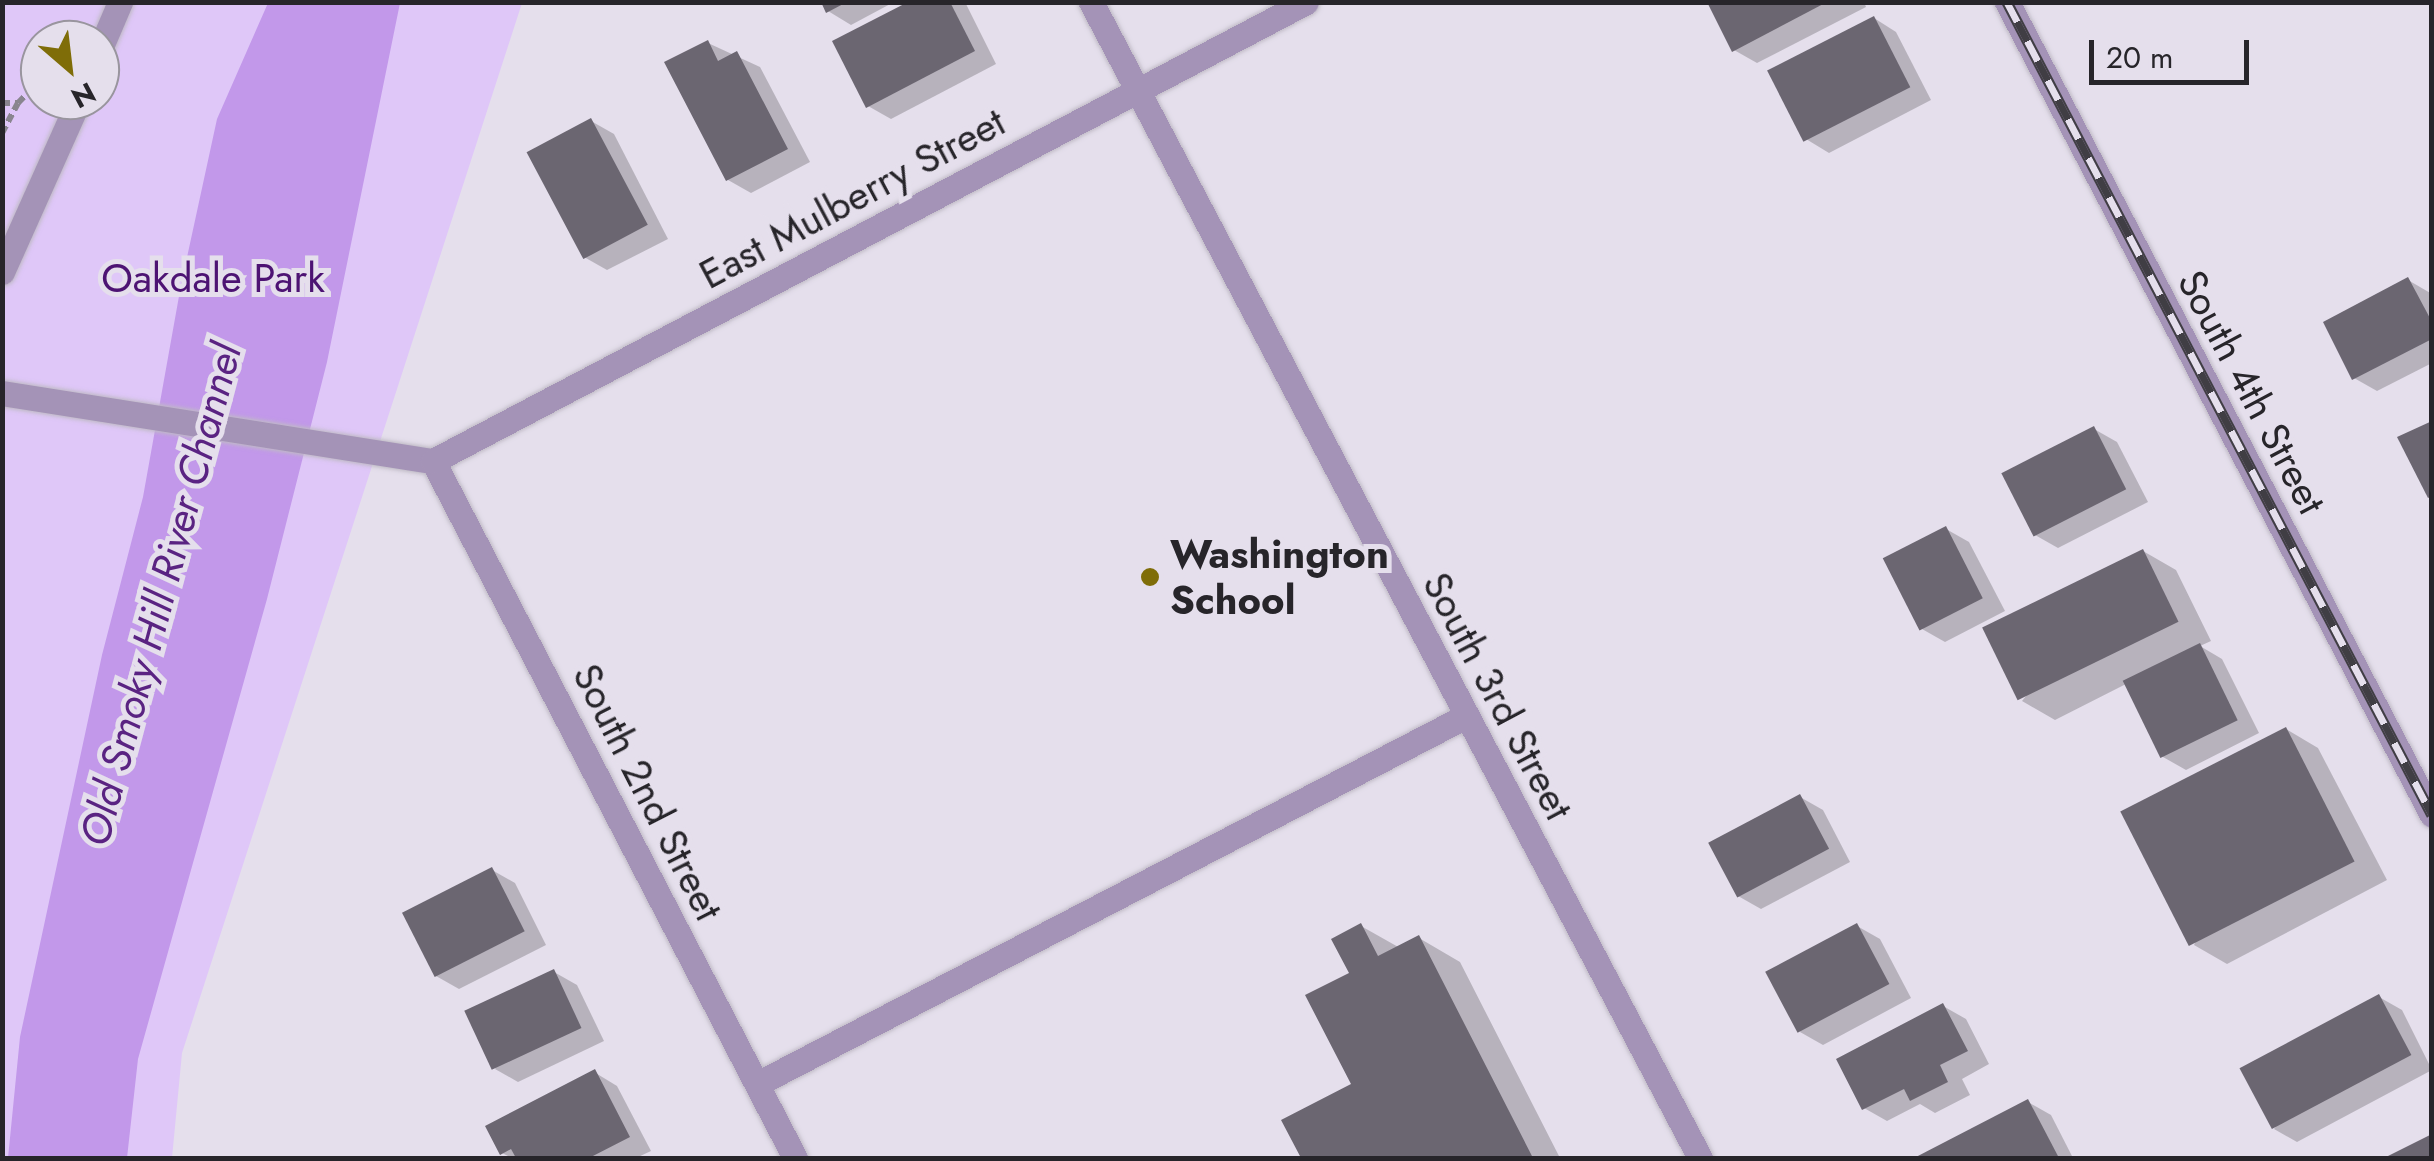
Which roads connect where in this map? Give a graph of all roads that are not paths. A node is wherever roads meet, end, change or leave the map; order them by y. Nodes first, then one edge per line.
1 (1091, 2) edge
2 (1306, 2) edge
3 (2007, 2) edge
4 (1137, 91) junction
5 (69, 120) edge
6 (2, 272) edge
7 (2, 394) edge
8 (433, 461) junction
9 (1466, 716) junction
10 (2432, 816) edge
11 (757, 1084) junction
12 (795, 1158) edge
13 (1700, 1158) edge

1 - 4 street, South 3rd Street
2 - 4 street, East Mulberry Street
3 - 10 street, South 4th Street
4 - 8 street, East Mulberry Street
4 - 9 street, South 3rd Street
5 - 6 street
7 - 8 street
8 - 11 street, South 2nd Street
9 - 11 street
9 - 13 street, South 3rd Street
11 - 12 street, South 2nd Street

